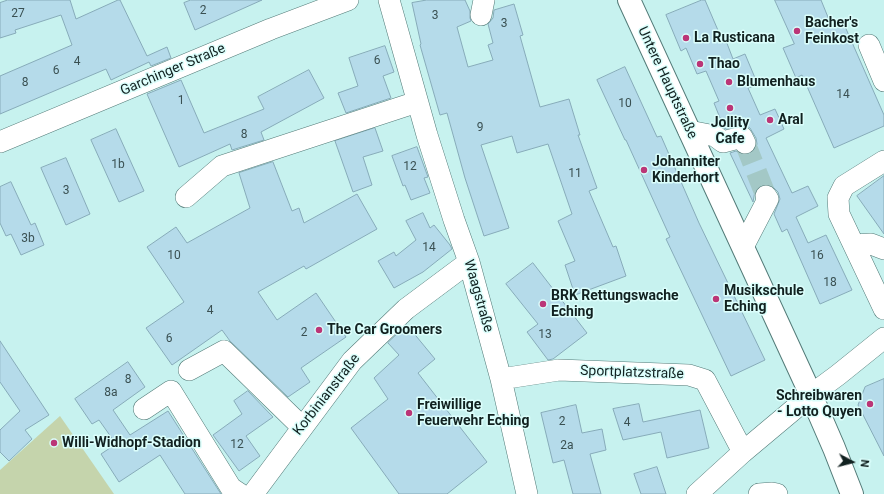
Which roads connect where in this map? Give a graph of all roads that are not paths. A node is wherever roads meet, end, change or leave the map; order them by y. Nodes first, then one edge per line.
1 (348, 0) edge
2 (389, 0) edge
3 (628, 0) edge
4 (869, 45) dead end
5 (884, 81) edge
6 (417, 102) junction
7 (689, 131) junction
8 (0, 142) edge
9 (745, 143) dead end
10 (884, 161) edge
11 (766, 196) tunnel mouth
12 (186, 197) dead end
13 (854, 245) junction
14 (743, 247) junction
15 (884, 249) edge
16 (470, 262) junction
17 (879, 282) edge
18 (884, 309) edge
19 (884, 338) edge
20 (189, 370) dead end
21 (501, 379) junction
22 (811, 395) junction
23 (144, 409) dead end
24 (302, 427) junction
25 (743, 452) junction
26 (240, 494) edge
27 (252, 494) edge
28 (527, 494) edge
29 (698, 494) edge
30 (759, 494) edge
31 (777, 494) edge
32 (852, 494) edge

1 - 8 street, Garchinger Straße
2 - 6 street, Waagstraße
3 - 7 main road, Untere Hauptstraße
4 - 5 street
6 - 12 street
6 - 16 street, Waagstraße
7 - 9 street
7 - 14 main road, Untere Hauptstraße
10 - 13 street
11 - 14 street
13 - 15 street
13 - 17 street
14 - 22 main road, Untere Hauptstraße
16 - 21 street, Waagstraße
16 - 24 street, Korbinianstraße
17 - 18 street
19 - 22 street
20 - 24 street
21 - 25 street, Sportplatzstraße
21 - 28 street, Waagstraße
22 - 25 street
22 - 32 main road, Untere Hauptstraße
23 - 26 street
24 - 27 street, Korbinianstraße
25 - 29 street
30 - 31 street

